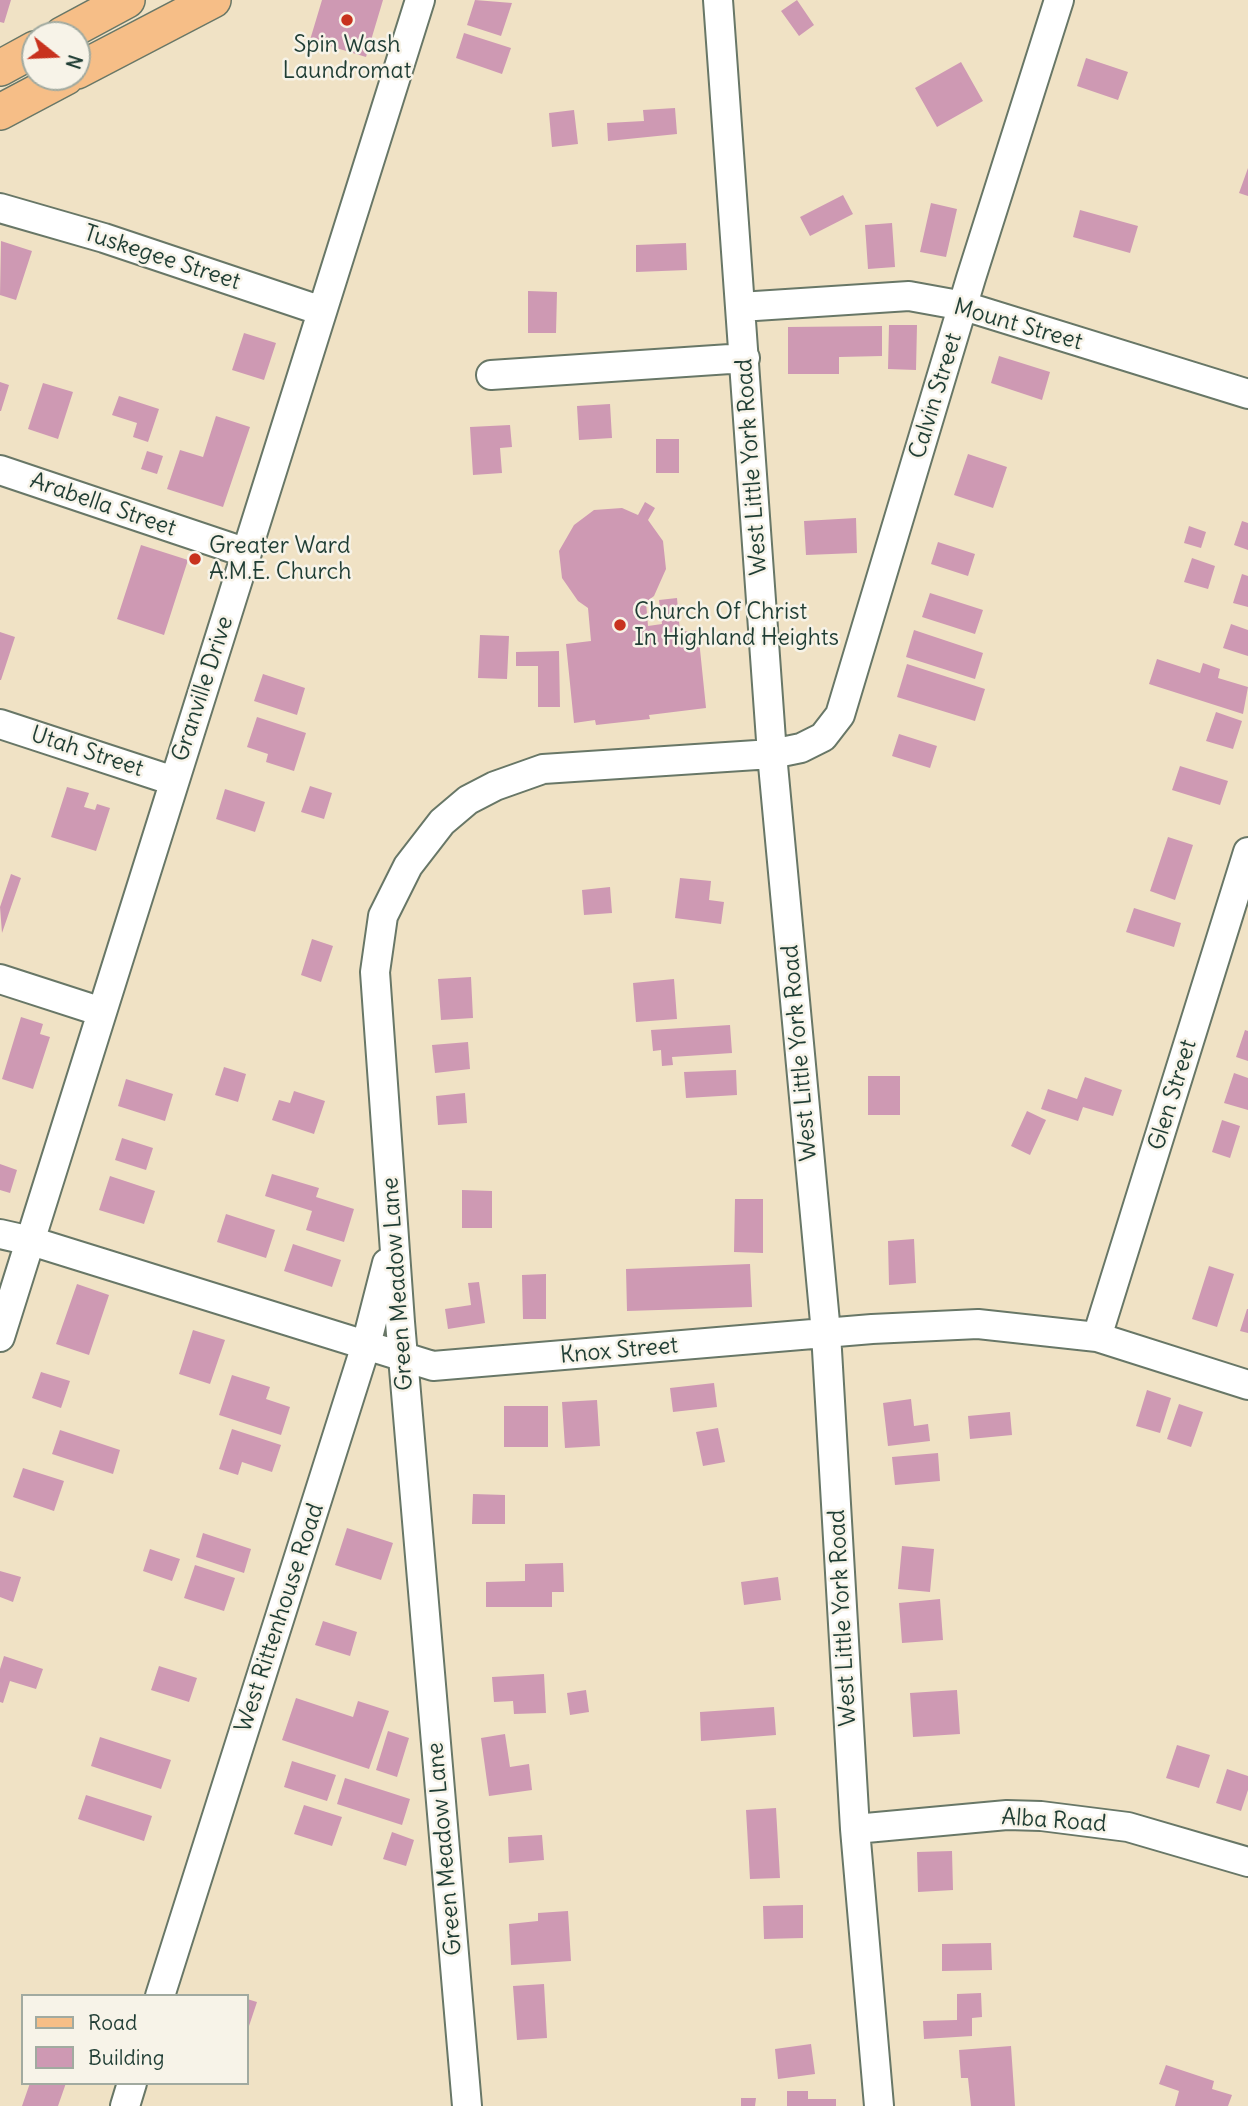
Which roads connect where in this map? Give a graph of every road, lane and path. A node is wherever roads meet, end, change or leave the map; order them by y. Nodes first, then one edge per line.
1 (130, 0) edge
2 (213, 0) edge
3 (420, 0) edge
4 (718, 0) edge
5 (1059, 0) edge
6 (89, 21) edge
7 (146, 35) junction
8 (21, 57) edge
9 (91, 64) edge
10 (0, 68) edge
11 (40, 91) edge
12 (0, 112) edge
13 (0, 208) edge
14 (964, 306) junction
15 (740, 307) junction
16 (323, 310) junction
17 (745, 358) junction
18 (491, 375) dead end
19 (1248, 394) edge
20 (0, 470) edge
21 (247, 553) junction
22 (0, 724) edge
23 (772, 754) junction
24 (174, 780) junction
25 (1248, 852) edge
26 (0, 979) edge
27 (102, 1012) junction
28 (0, 1234) edge
29 (394, 1238) junction
30 (31, 1241) junction
31 (826, 1334) junction
32 (0, 1337) edge
33 (1097, 1337) junction
34 (366, 1345) junction
35 (402, 1356) junction
36 (1248, 1385) edge
37 (856, 1829) junction
38 (1248, 1862) edge
39 (161, 1994) edge
40 (131, 2085) edge
41 (125, 2106) edge
42 (467, 2106) edge
43 (879, 2106) edge

1 - 6 main road
1 - 7 main road
2 - 7 main road
3 - 16 street, Granville Drive
4 - 15 street, West Little York Road
5 - 14 street, Calvin Street
7 - 9 main road
8 - 10 main road
11 - 12 main road
13 - 16 street, Tuskegee Street
14 - 15 street, Mount Street
14 - 19 street, Mount Street
14 - 23 street, Calvin Street
15 - 17 street, West Little York Road
16 - 21 street, Granville Drive
17 - 18 street
17 - 23 street, West Little York Road
20 - 21 street, Arabella Street
21 - 24 street, Granville Drive
22 - 24 street, Utah Street
23 - 29 street, Green Meadow Lane
23 - 31 street, West Little York Road
24 - 27 street, Granville Drive
25 - 33 street, Glen Street
26 - 27 street
27 - 30 street, Granville Drive
28 - 30 street, Knox Street
29 - 34 street, West Rittenhouse Road
29 - 35 street, Green Meadow Lane
30 - 32 street, Granville Drive
30 - 34 street, Knox Street
31 - 33 street, Knox Street
31 - 35 street, Knox Street
31 - 37 street, West Little York Road
33 - 36 street, Knox Street
34 - 35 street, Knox Street
34 - 39 street, West Rittenhouse Road
35 - 42 street, Green Meadow Lane
37 - 38 street, Alba Road
37 - 43 street, West Little York Road
40 - 41 street

